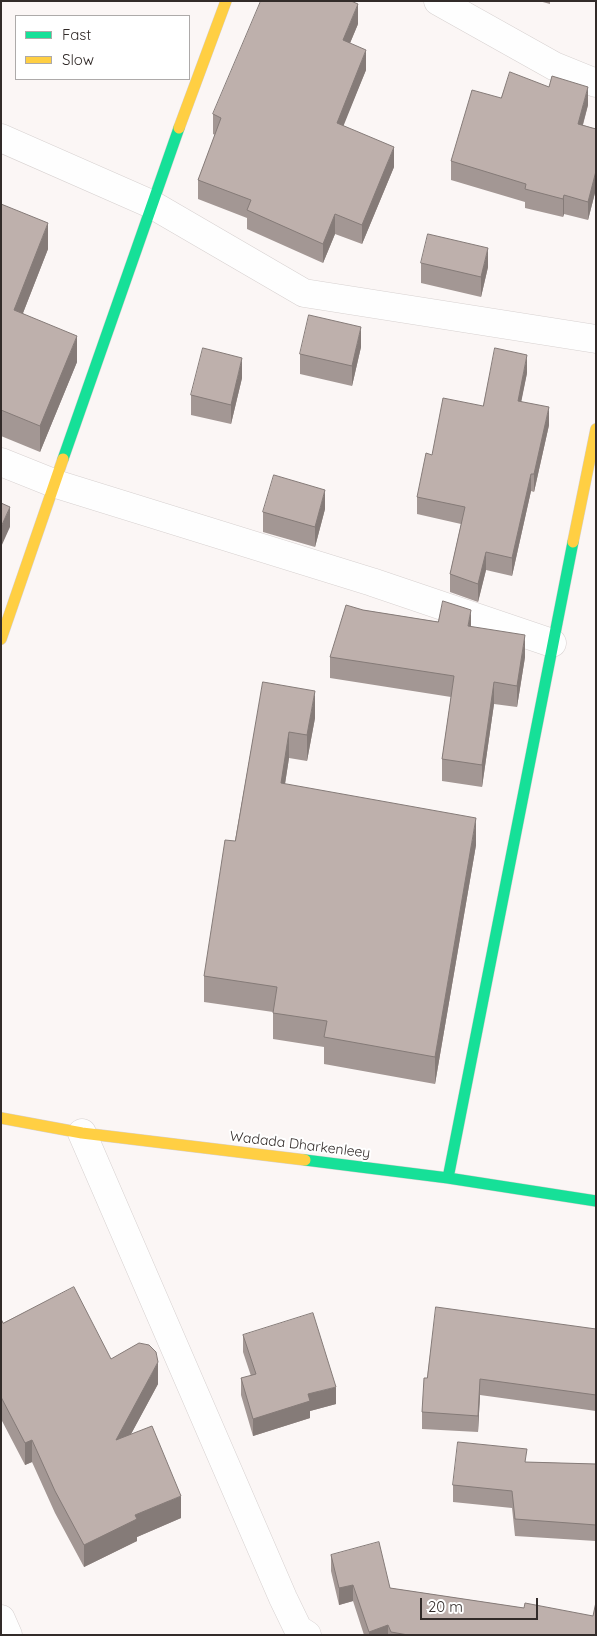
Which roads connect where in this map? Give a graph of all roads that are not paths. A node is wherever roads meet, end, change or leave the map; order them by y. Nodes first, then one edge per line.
1 (226, 1) edge
2 (438, 1) edge
3 (596, 83) edge
4 (1, 138) edge
5 (151, 204) junction
6 (596, 339) edge
7 (596, 430) edge
8 (1, 462) edge
9 (56, 484) junction
10 (1, 639) edge
11 (552, 643) junction
12 (1, 1118) edge
13 (82, 1134) junction
14 (448, 1178) junction
15 (596, 1201) edge
16 (1, 1619) edge
17 (8, 1635) edge
18 (307, 1635) edge

1 - 5 street
2 - 3 street
4 - 5 street
5 - 6 street
5 - 9 street
7 - 11 street
8 - 9 street
9 - 10 street
9 - 11 street
11 - 14 street
12 - 13 street, Wadada Dharkenleey
13 - 14 street, Wadada Dharkenleey
13 - 18 street
14 - 15 street, Wadada Dharkenleey
16 - 17 street

